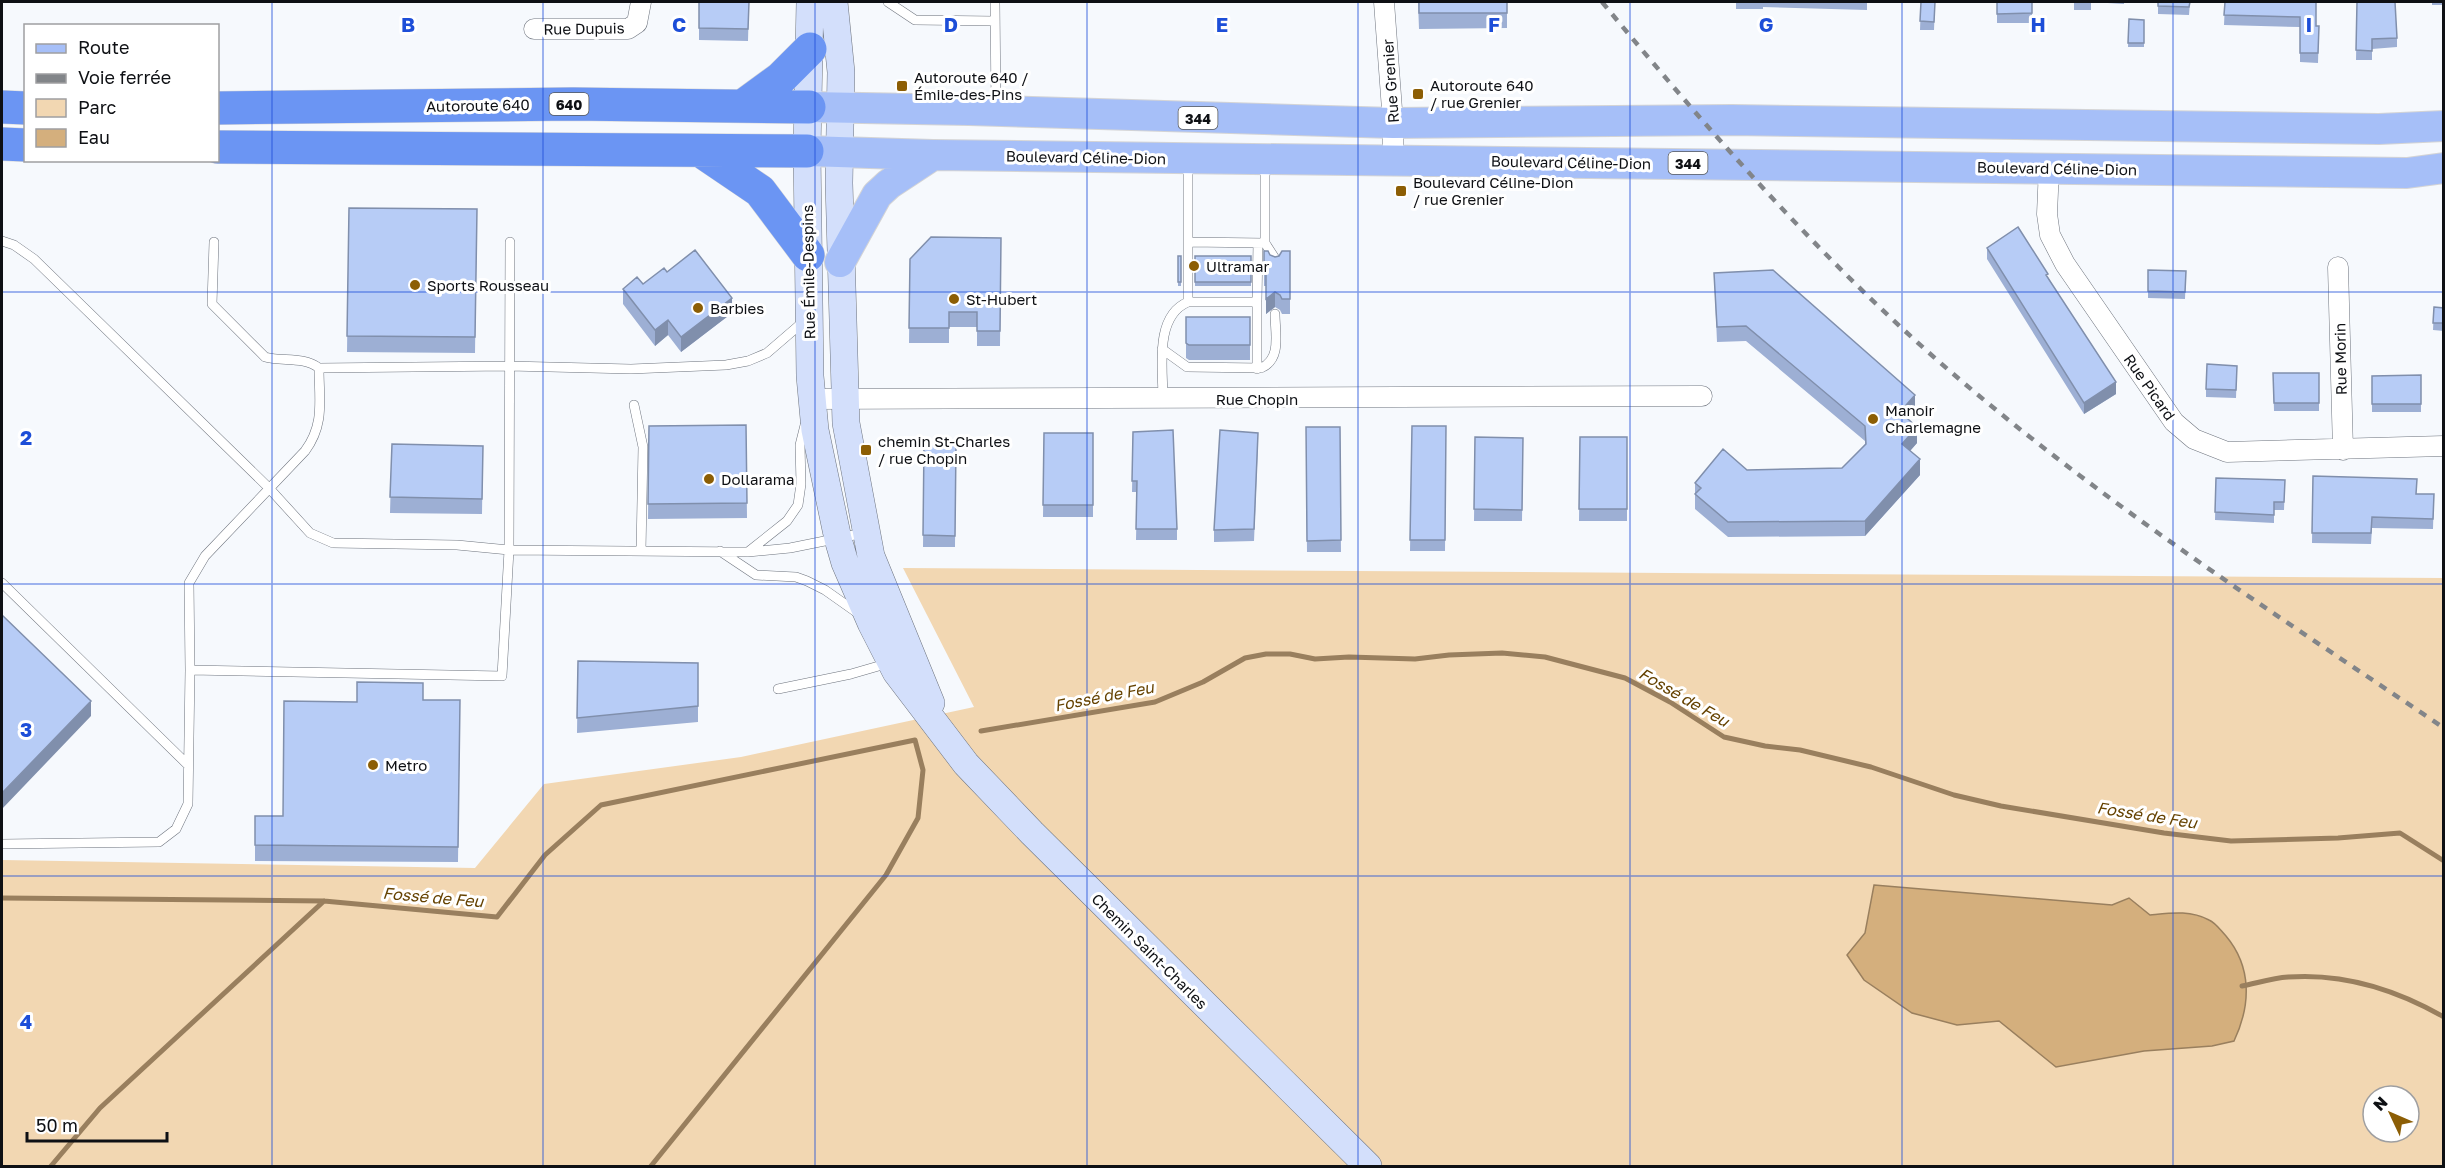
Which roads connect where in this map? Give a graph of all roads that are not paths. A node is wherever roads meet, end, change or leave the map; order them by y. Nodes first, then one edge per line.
1 (641, 2) edge
2 (810, 2) edge
3 (834, 2) edge
4 (888, 2) edge
5 (995, 2) edge
6 (1384, 2) edge
7 (995, 21) junction
8 (534, 29) dead end
9 (810, 49) junction
10 (744, 105) junction
11 (825, 107) junction
12 (2, 108) edge
13 (24, 108) edge
14 (219, 108) edge
15 (996, 110) junction
16 (1393, 123) junction
17 (2444, 126) edge
18 (2, 144) edge
19 (24, 145) edge
20 (219, 147) edge
21 (807, 151) junction
22 (701, 152) junction
23 (839, 152) junction
24 (933, 155) junction
25 (1188, 158) junction
26 (1265, 159) junction
27 (1393, 160) junction
28 (2049, 168) junction
29 (2444, 168) edge
30 (2, 241) edge
31 (214, 242) dead end
32 (510, 242) dead end
33 (1188, 242) junction
34 (1262, 243) junction
35 (808, 255) junction
36 (840, 262) junction
37 (1275, 266) edge
38 (2338, 267) dead end
39 (1188, 302) junction
40 (1257, 302) junction
41 (1275, 314) dead end
42 (808, 318) junction
43 (1162, 349) junction
44 (509, 366) junction
45 (319, 368) junction
46 (1257, 369) junction
47 (1702, 396) dead end
48 (812, 399) junction
49 (844, 399) junction
50 (1163, 399) junction
51 (634, 405) dead end
52 (2444, 446) edge
53 (2343, 450) junction
54 (268, 488) junction
55 (865, 533) junction
56 (838, 539) junction
57 (509, 550) junction
58 (641, 551) junction
59 (720, 551) junction
60 (748, 552) junction
61 (2, 583) edge
62 (871, 623) junction
63 (901, 659) junction
64 (190, 670) junction
65 (778, 689) dead end
66 (189, 765) junction
67 (2, 844) edge
68 (1368, 1167) edge

1 - 8 street, Rue Dupuis
2 - 9 main road, Rue Émile-Despins
3 - 11 main road, Rue Émile-Despins
4 - 7 lane
5 - 7 lane
6 - 16 street, Rue Grenier
7 - 15 lane
9 - 10 highway
9 - 11 main road, Rue Émile-Despins
10 - 11 highway, Autoroute 640 / 640
10 - 14 highway, Autoroute 640 / 640
11 - 15 main road
11 - 21 main road, Rue Émile-Despins
11 - 23 main road, Rue Émile-Despins
12 - 13 highway
15 - 16 main road, 344
16 - 17 main road, 344
16 - 27 street, Rue Grenier
18 - 19 highway
20 - 22 highway
21 - 22 highway
21 - 23 main road, Boulevard Céline-Dion
21 - 35 main road, Rue Émile-Despins
22 - 35 highway
23 - 24 main road, Boulevard Céline-Dion
23 - 36 main road, Rue Émile-Despins
24 - 25 main road, Boulevard Céline-Dion / 344
24 - 36 main road
25 - 26 main road, Boulevard Céline-Dion / 344
25 - 33 lane
26 - 27 main road, Boulevard Céline-Dion / 344
26 - 34 lane
27 - 28 main road, Boulevard Céline-Dion / 344
28 - 29 main road, Boulevard Céline-Dion / 344
28 - 53 street, Rue Picard
30 - 54 lane
31 - 45 lane
32 - 44 lane
33 - 34 lane
33 - 39 lane
34 - 37 lane
34 - 40 lane
35 - 42 main road, Rue Émile-Despins
36 - 49 main road, Rue Émile-Despins
38 - 53 street, Rue Morin
39 - 40 lane
39 - 43 lane
40 - 46 lane
41 - 46 lane
42 - 44 lane
42 - 48 main road, Rue Émile-Despins
43 - 46 lane
43 - 50 lane
44 - 45 lane
44 - 57 lane
45 - 54 lane
47 - 50 street, Rue Chopin
48 - 49 street, Rue Chopin
48 - 56 main road, Rue Émile-Despins
48 - 60 lane
49 - 50 street, Rue Chopin
49 - 55 main road, Rue Émile-Despins
51 - 58 lane
52 - 53 street, Rue Picard
54 - 57 lane
54 - 64 lane
55 - 56 lane
55 - 63 main road, Chemin Saint-Charles
56 - 60 lane
56 - 62 main road, Chemin Saint-Charles
57 - 58 lane
57 - 64 lane
58 - 59 lane
59 - 60 lane
59 - 62 lane
61 - 66 lane
62 - 63 main road, Chemin Saint-Charles
63 - 65 lane
63 - 68 main road, Chemin Saint-Charles
64 - 66 lane
66 - 67 lane

